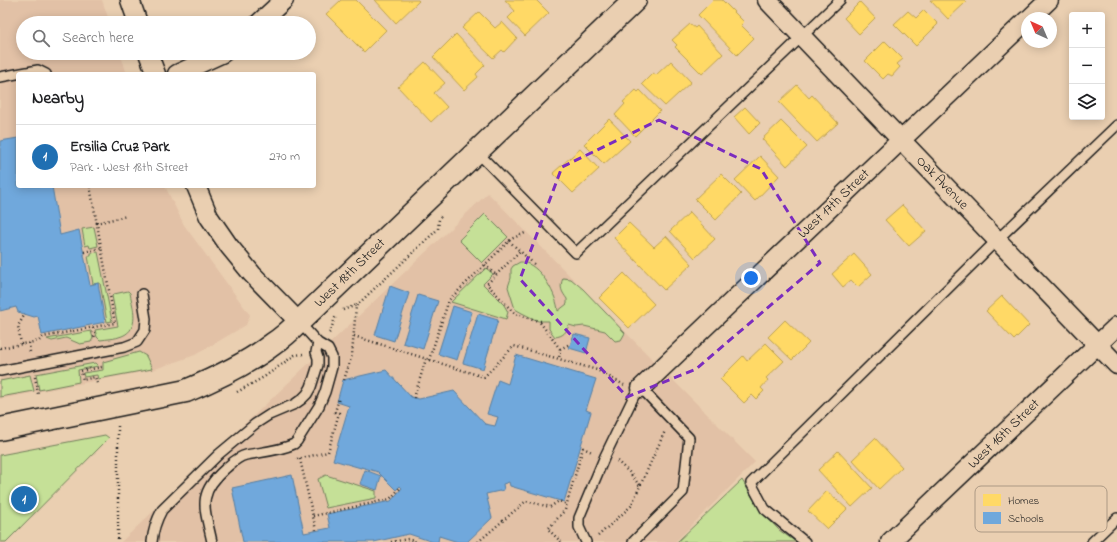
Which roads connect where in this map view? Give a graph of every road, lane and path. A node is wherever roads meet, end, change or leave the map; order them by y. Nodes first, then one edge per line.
1 (130, 0) edge
2 (284, 0) edge
3 (635, 0) edge
4 (767, 0) edge
5 (840, 0) edge
6 (1049, 0) edge
7 (1036, 12) edge
8 (136, 16) edge
9 (267, 16) edge
10 (1021, 26) edge
11 (802, 37) junction
12 (151, 60) edge
13 (207, 60) edge
14 (27, 72) edge
15 (42, 72) edge
16 (155, 72) edge
17 (181, 72) edge
18 (16, 74) edge
19 (0, 77) edge
20 (1117, 125) edge
21 (900, 140) junction
22 (477, 152) junction
23 (90, 188) edge
24 (197, 188) edge
25 (127, 216) dead end
26 (96, 223) junction
27 (525, 233) dead end
28 (997, 240) junction
29 (509, 241) junction
30 (101, 248) junction
31 (520, 251) junction
32 (84, 252) dead end
33 (534, 264) dead end
34 (484, 265) junction
35 (496, 275) junction
36 (142, 294) dead end
37 (358, 305) dead end
38 (341, 312) dead end
39 (25, 314) dead end
40 (338, 314) dead end
41 (300, 322) junction
42 (1117, 326) edge
43 (330, 332) dead end
44 (354, 336) dead end
45 (318, 343) junction
46 (21, 344) junction
47 (570, 344) dead end
48 (1098, 344) junction
49 (0, 348) edge
50 (560, 349) junction
51 (307, 353) dead end
52 (559, 359) junction
53 (428, 360) junction
54 (287, 362) dead end
55 (1117, 364) edge
56 (0, 371) edge
57 (638, 392) junction
58 (414, 398) dead end
59 (116, 406) junction
60 (662, 426) dead end
61 (0, 429) edge
62 (665, 431) junction
63 (300, 459) dead end
64 (687, 459) junction
65 (401, 487) dead end
66 (567, 504) dead end
67 (313, 516) junction
68 (1117, 518) edge
69 (1107, 528) edge
70 (316, 530) dead end
71 (1102, 532) edge
72 (598, 537) dead end
73 (118, 542) edge
74 (152, 542) edge
75 (212, 542) edge
76 (390, 542) edge
77 (417, 542) edge
78 (478, 542) edge
79 (586, 542) edge
80 (633, 542) edge
81 (805, 542) edge
82 (890, 542) edge
83 (1092, 542) edge

1 - 8 street
2 - 9 street
3 - 22 street, West 18th Street
4 - 11 street, Oak Avenue
5 - 11 lane
6 - 7 street
10 - 21 street, West 17th Street
11 - 21 street, Oak Avenue
11 - 22 lane
12 - 16 street
13 - 17 street
14 - 15 lane
18 - 19 lane
20 - 28 lane
21 - 28 street, Oak Avenue
21 - 57 street, West 17th Street
22 - 41 street, West 18th Street
23 - 26 path
24 - 41 street
25 - 26 path
26 - 30 path
27 - 29 path
28 - 48 street, Oak Avenue
28 - 81 lane
29 - 31 path
29 - 34 path
30 - 32 path
30 - 46 path
31 - 33 path
31 - 35 path
34 - 35 path
34 - 53 path
35 - 50 path
36 - 56 lane
37 - 38 path
39 - 46 path
40 - 43 path
41 - 45 lane
41 - 59 street, West 18th Street
42 - 48 street, West 16th Street
44 - 53 path
45 - 74 lane
45 - 75 lane
46 - 49 path
47 - 50 path
48 - 55 street, Oak Avenue
48 - 82 street, West 16th Street
50 - 52 path
51 - 54 path
52 - 53 path
52 - 57 path
53 - 58 path
57 - 64 lane
57 - 79 lane
59 - 61 street, West 18th Street
59 - 73 path
60 - 62 path
62 - 64 path
62 - 72 path
63 - 67 path
64 - 80 lane
65 - 67 path
66 - 78 path
67 - 70 path
68 - 69 lane
71 - 83 lane
76 - 77 path

